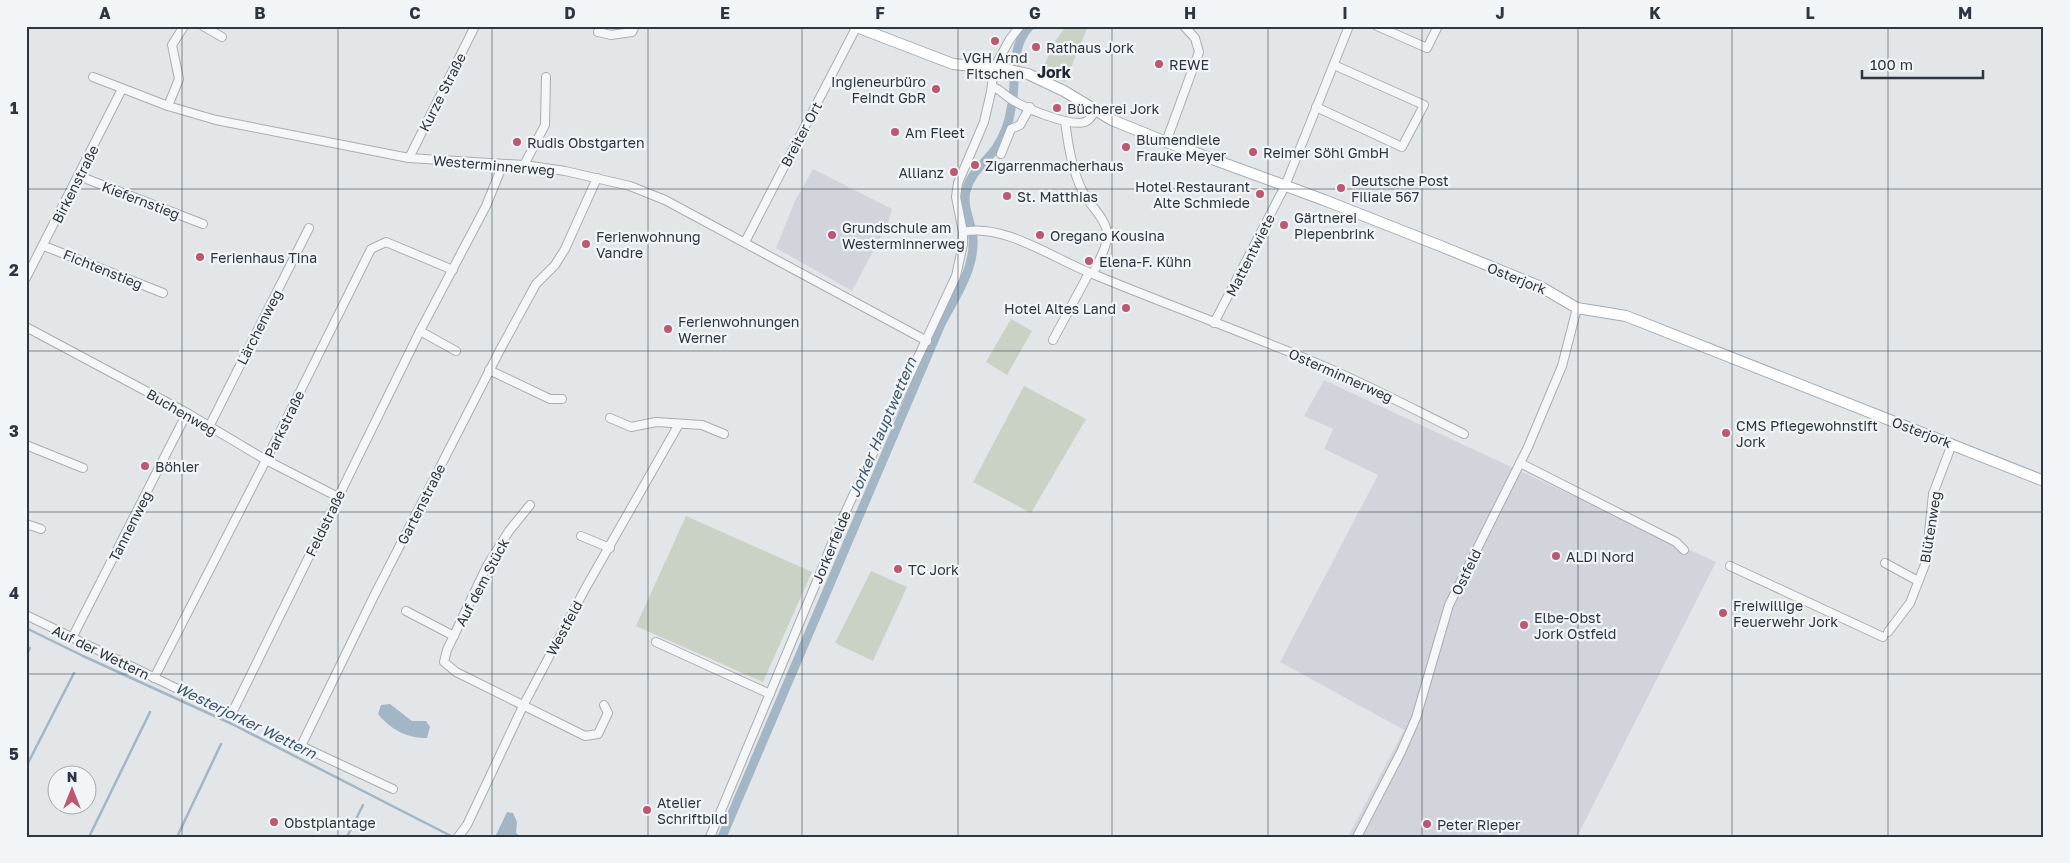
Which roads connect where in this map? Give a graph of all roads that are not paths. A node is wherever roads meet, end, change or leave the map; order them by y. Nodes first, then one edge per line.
1 (184, 26) edge
2 (203, 26) edge
3 (475, 26) edge
4 (635, 26) edge
5 (1020, 26) edge
6 (1184, 26) edge
7 (1350, 26) edge
8 (1377, 26) edge
9 (1438, 26) edge
10 (856, 27) edge
11 (598, 32) dead end
12 (222, 36) dead end
13 (1334, 65) junction
14 (994, 68) junction
15 (93, 77) dead end
16 (546, 77) dead end
17 (992, 87) junction
18 (122, 89) junction
19 (168, 106) junction
20 (1030, 107) junction
21 (1316, 107) junction
22 (1096, 111) junction
23 (1065, 121) junction
24 (1166, 142) junction
25 (1001, 154) dead end
26 (409, 158) junction
27 (503, 164) junction
28 (524, 165) junction
29 (79, 176) junction
30 (597, 178) junction
31 (1285, 186) junction
32 (203, 224) dead end
33 (309, 228) dead end
34 (965, 231) junction
35 (745, 242) junction
36 (44, 246) junction
37 (453, 270) junction
38 (1091, 273) junction
39 (26, 278) edge
40 (163, 293) dead end
41 (1577, 308) junction
42 (1214, 323) junction
43 (26, 327) edge
44 (420, 331) junction
45 (1052, 340) dead end
46 (927, 341) junction
47 (456, 351) dead end
48 (489, 370) junction
49 (562, 399) dead end
50 (187, 413) junction
51 (610, 418) dead end
52 (679, 424) junction
53 (209, 427) junction
54 (724, 434) dead end
55 (1464, 434) dead end
56 (1952, 444) junction
57 (26, 445) edge
58 (266, 460) junction
59 (1520, 463) junction
60 (83, 468) dead end
61 (2044, 481) edge
62 (338, 497) junction
63 (530, 505) dead end
64 (26, 524) edge
65 (41, 530) dead end
66 (582, 536) dead end
67 (610, 548) junction
68 (1684, 550) dead end
69 (1885, 563) dead end
70 (1730, 566) dead end
71 (1918, 581) junction
72 (406, 611) dead end
73 (26, 616) edge
74 (454, 636) junction
75 (72, 638) junction
76 (656, 642) dead end
77 (154, 678) junction
78 (770, 694) junction
79 (524, 704) junction
80 (604, 705) dead end
81 (231, 715) joint
82 (393, 789) dead end
83 (459, 835) edge
84 (710, 837) edge
85 (1357, 837) edge

1 - 19 street
2 - 12 street
3 - 26 street, Kurze Straße
4 - 11 street
5 - 14 street
6 - 24 street
7 - 13 street, Mattentwiete
8 - 9 street
10 - 14 main road, Osterjork
10 - 35 street, Breiter Ort
13 - 21 street, Mattentwiete
13 - 21 street
14 - 17 street
14 - 22 main road, Osterjork
15 - 18 street, Westerminnerweg
16 - 28 street
17 - 20 street
17 - 34 street
18 - 19 street, Westerminnerweg
18 - 29 street, Birkenstraße
19 - 26 street, Westerminnerweg
20 - 23 street
20 - 25 street
21 - 31 street, Mattentwiete
22 - 23 street
22 - 24 main road, Osterjork
23 - 38 street
24 - 31 main road, Osterjork
26 - 27 street, Westerminnerweg
27 - 28 street, Westerminnerweg
27 - 37 street, Feldstraße
28 - 30 street, Westerminnerweg
29 - 32 street, Kiefernstieg
29 - 36 street, Birkenstraße
30 - 35 street, Westerminnerweg
30 - 48 street, Gartenstraße
31 - 41 main road, Osterjork
31 - 42 street, Mattentwiete
33 - 53 street, Lärchenweg
34 - 38 street, Osterminnerweg
34 - 46 street, Jorkerfelde
35 - 46 street, Westerminnerweg
36 - 39 street, Birkenstraße
36 - 40 street, Fichtenstieg
37 - 44 street, Feldstraße
37 - 58 street, Parkstraße
38 - 42 street, Osterminnerweg
38 - 45 street
41 - 56 main road, Osterjork
41 - 59 street, Ostfeld
42 - 55 street, Osterminnerweg
43 - 50 street, Buchenweg
44 - 47 street
44 - 62 street, Feldstraße
46 - 78 street, Jorkerfelde
48 - 49 street
48 - 82 street, Gartenstraße
50 - 53 street, Buchenweg
50 - 75 street, Tannenweg
51 - 52 street
52 - 54 street
52 - 67 street, Westfeld
53 - 58 street, Buchenweg
56 - 61 main road, Osterjork
56 - 71 street, Blütenweg
57 - 60 street
58 - 62 street, Buchenweg
58 - 77 street, Parkstraße
59 - 68 street
59 - 85 street, Ostfeld
62 - 81 street, Feldstraße
63 - 74 street, Auf dem Stück
64 - 65 street
66 - 67 street
67 - 79 street, Westfeld
69 - 71 street, Blütenweg
70 - 71 street, Blütenweg
72 - 74 street, Auf dem Stück
73 - 75 street, Auf der Wettern
74 - 79 street, Auf dem Stück
75 - 77 street, Auf der Wettern
76 - 78 street
77 - 81 street, Auf der Wettern
78 - 84 street, Jorkerfelde
79 - 80 street
79 - 83 street, Westfeld

